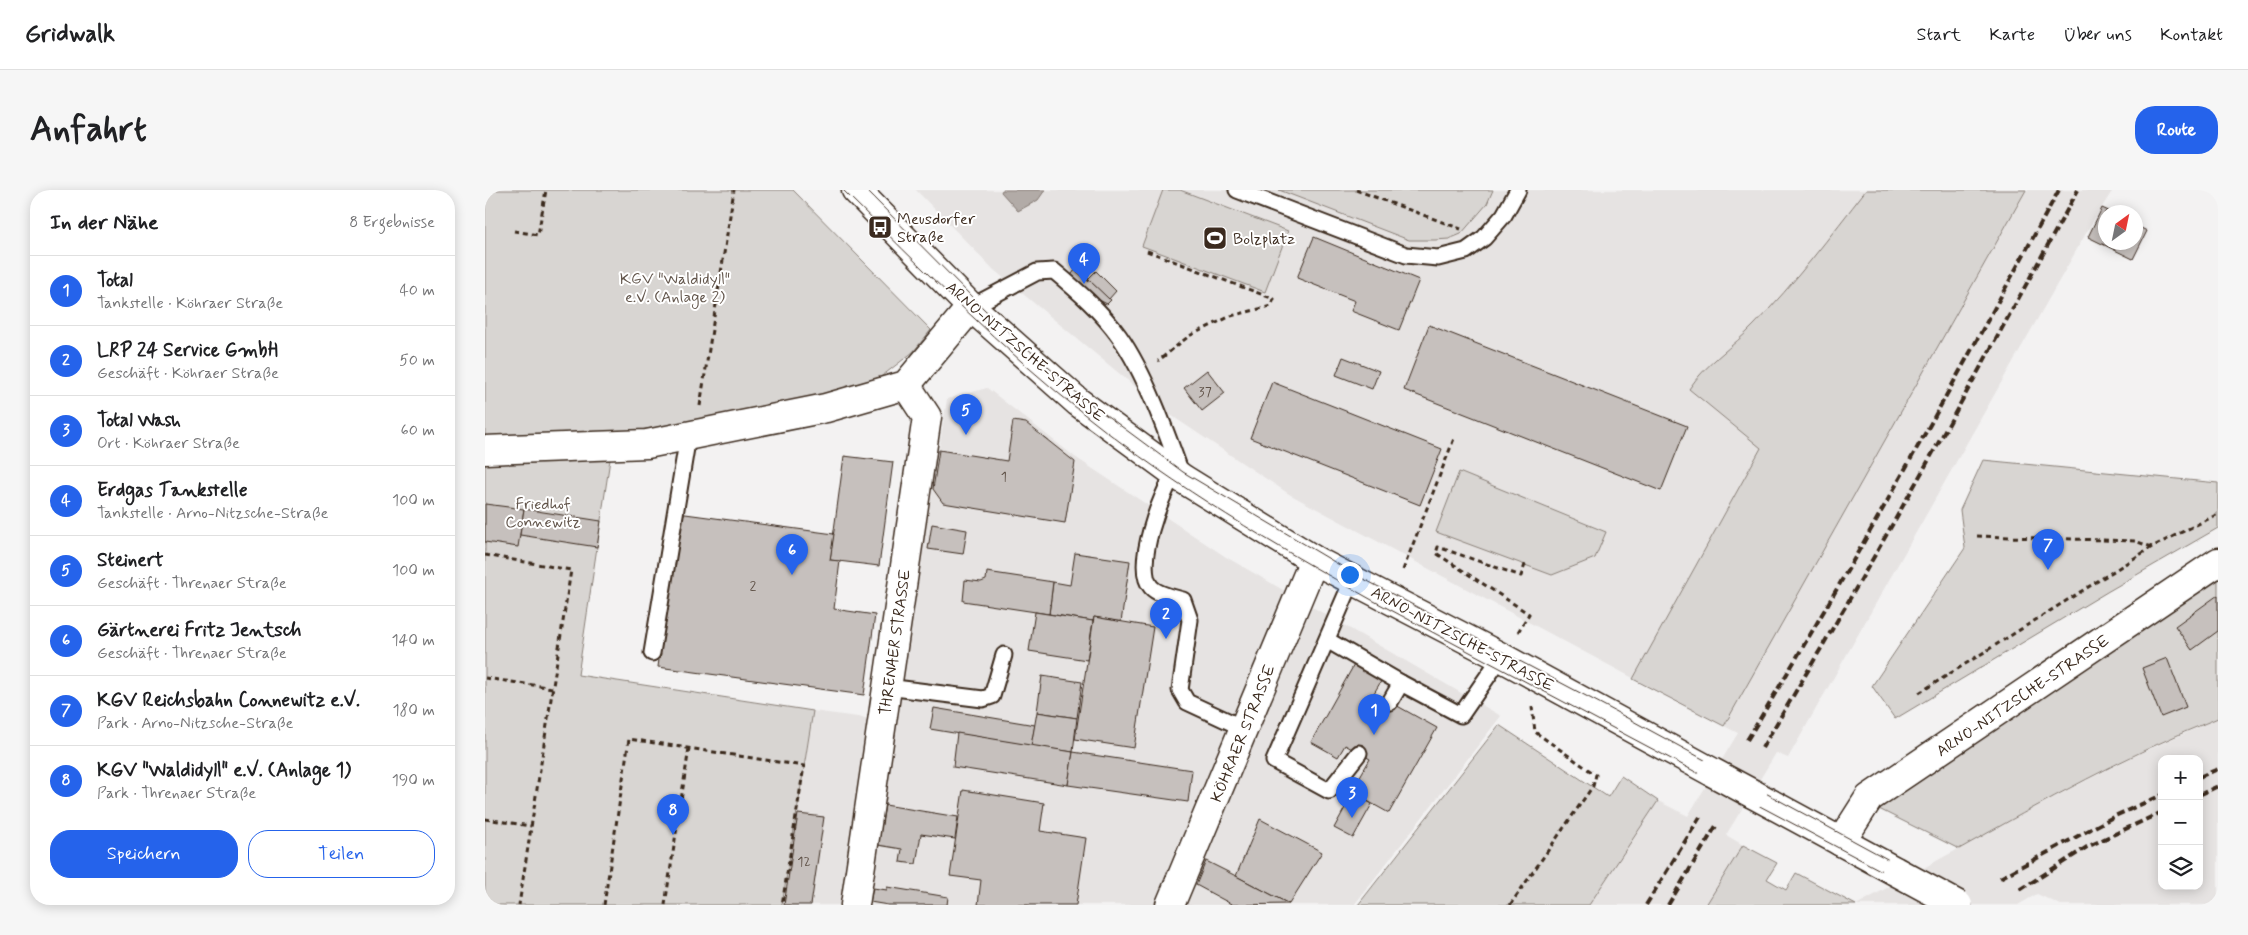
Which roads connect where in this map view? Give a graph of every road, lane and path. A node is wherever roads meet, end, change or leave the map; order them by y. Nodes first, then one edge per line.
1 (547, 190) edge
2 (733, 190) edge
3 (856, 190) edge
4 (1237, 190) edge
5 (1356, 190) edge
6 (1518, 190) edge
7 (514, 231) dead end
8 (1483, 238) junction
9 (1147, 251) dead end
10 (971, 307) junction
11 (1140, 375) junction
12 (906, 385) junction
13 (693, 435) junction
14 (1455, 436) dead end
15 (485, 450) edge
16 (1179, 476) junction
17 (2218, 514) edge
18 (1977, 536) dead end
19 (2152, 547) junction
20 (485, 555) edge
21 (1314, 560) junction
22 (1526, 562) dead end
23 (2218, 562) edge
24 (1403, 570) dead end
25 (1352, 581) junction
26 (1519, 632) dead end
27 (1327, 640) junction
28 (652, 653) dead end
29 (1004, 655) dead end
30 (1501, 657) junction
31 (485, 678) edge
32 (1401, 683) junction
33 (887, 687) junction
34 (553, 688) junction
35 (1919, 693) dead end
36 (1390, 702) dead end
37 (1532, 707) dead end
38 (1243, 728) junction
39 (689, 748) junction
40 (1359, 753) dead end
41 (485, 819) edge
42 (531, 826) junction
43 (1841, 842) junction
44 (519, 905) edge
45 (604, 905) edge
46 (665, 905) edge
47 (782, 905) edge
48 (855, 905) edge
49 (1171, 905) edge
50 (1510, 905) edge
51 (1958, 905) edge

1 - 7 path
2 - 13 path
3 - 10 street, ARNO-NITZSCHE-STRASSE
4 - 8 lane
5 - 8 path
6 - 8 lane
9 - 11 path
10 - 11 lane
10 - 12 street
10 - 16 street, ARNO-NITZSCHE-STRASSE
11 - 16 lane
12 - 13 street
12 - 33 street, THRENAER STRASSE
13 - 15 street
13 - 28 lane
14 - 24 path
16 - 21 street, ARNO-NITZSCHE-STRASSE
16 - 38 lane
17 - 19 path
18 - 19 path
19 - 35 path
20 - 34 path
21 - 25 street, ARNO-NITZSCHE-STRASSE
21 - 38 street, KÖHRAER STRASSE
22 - 26 path
23 - 43 street, ARNO-NITZSCHE-STRASSE
25 - 27 lane
25 - 30 street, ARNO-NITZSCHE-STRASSE
27 - 32 lane
27 - 40 lane
29 - 33 lane
30 - 32 lane
30 - 43 street, ARNO-NITZSCHE-STRASSE, bridge
31 - 34 path
32 - 36 lane
33 - 48 street, THRENAER STRASSE
34 - 42 path
37 - 50 path
38 - 49 street, KÖHRAER STRASSE
39 - 45 path
39 - 46 path
39 - 47 path
41 - 42 path
42 - 44 path
43 - 51 street, ARNO-NITZSCHE-STRASSE, bridge

